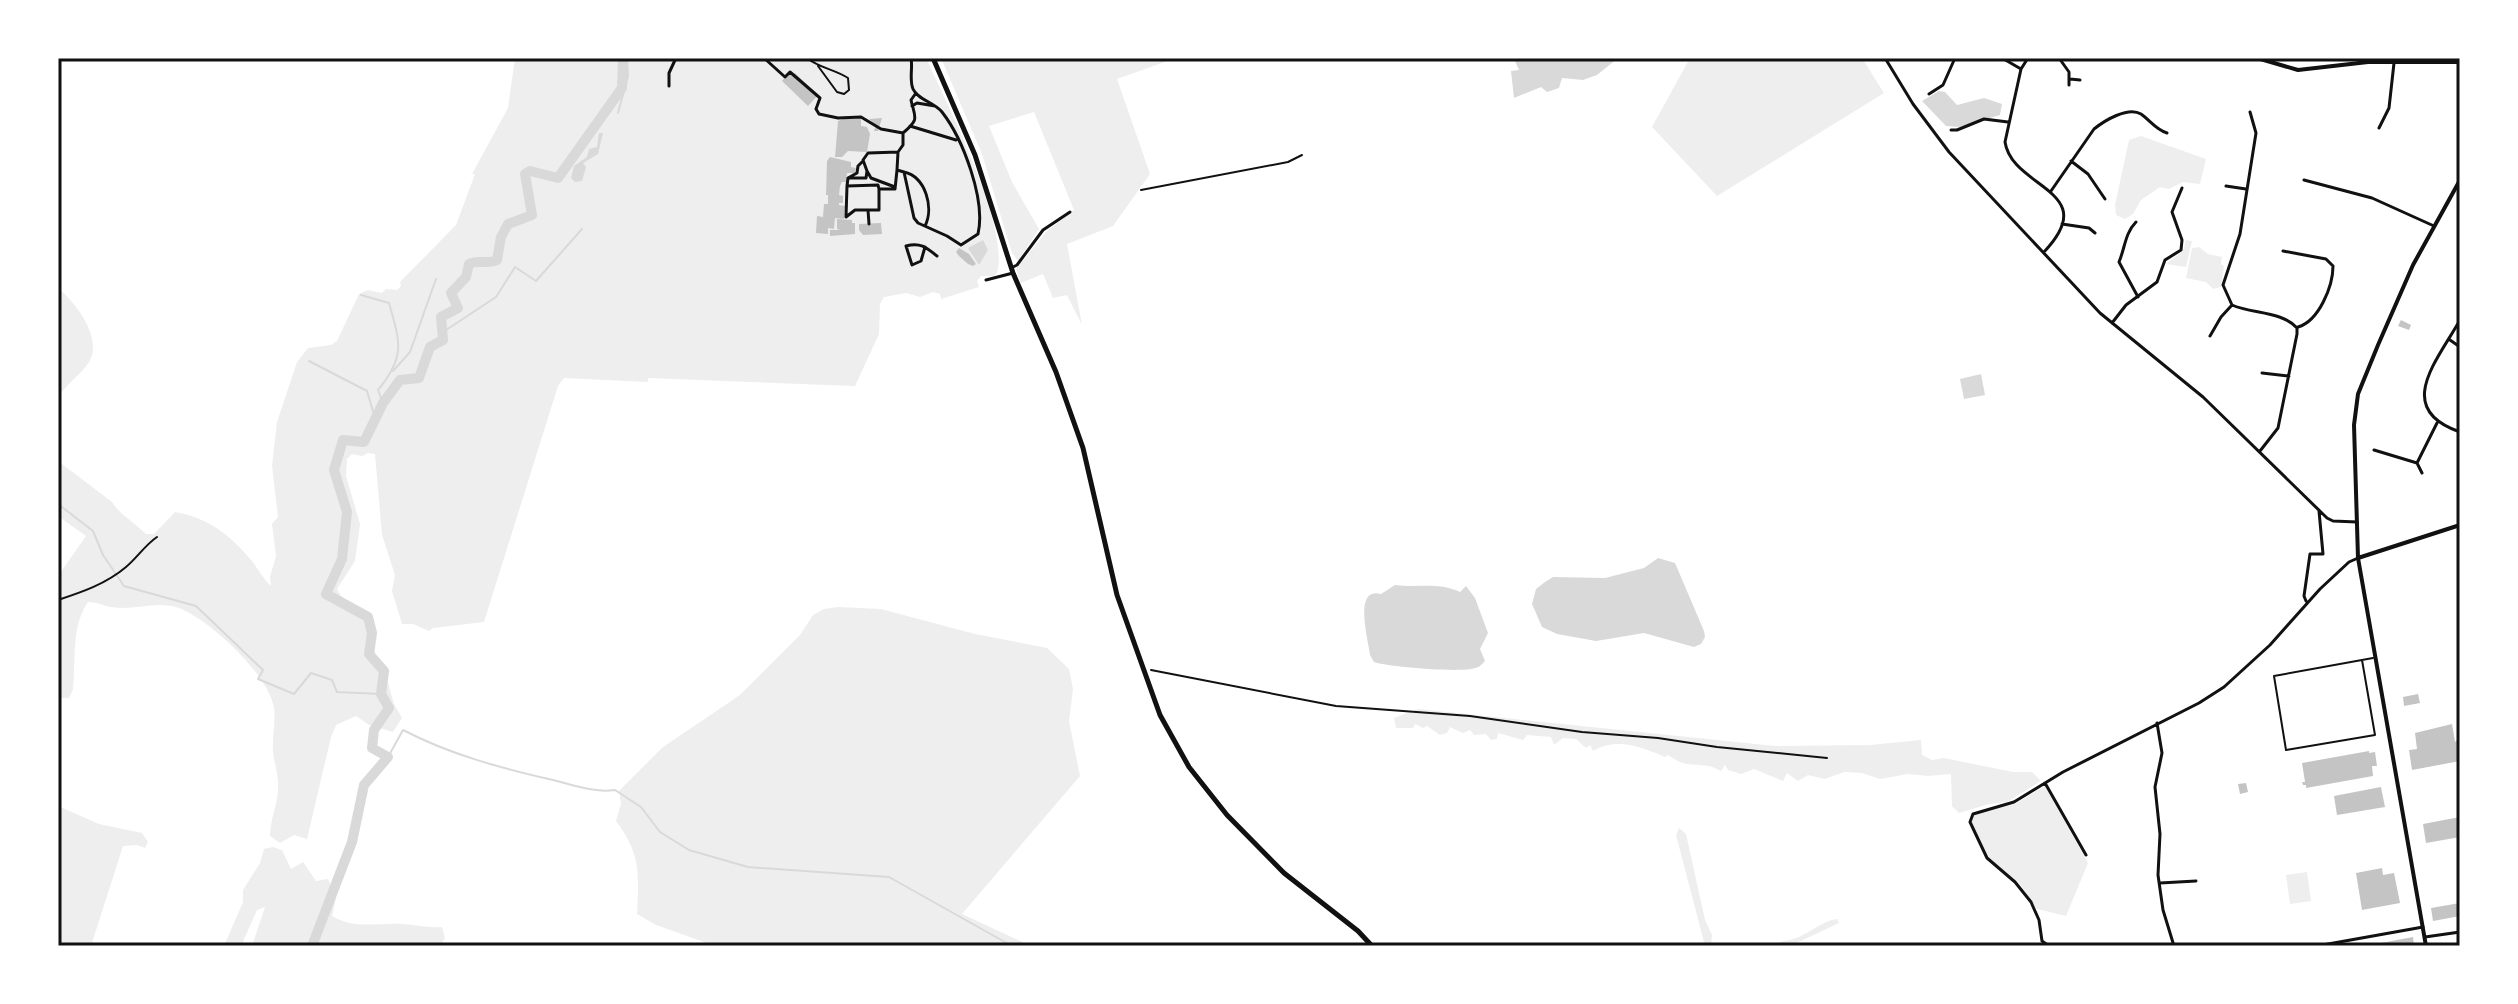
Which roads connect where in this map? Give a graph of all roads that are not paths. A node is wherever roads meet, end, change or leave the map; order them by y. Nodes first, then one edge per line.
1 (676, 58) edge
2 (764, 58) edge
3 (807, 58) edge
4 (911, 58) edge
5 (933, 58) edge
6 (1885, 58) edge
7 (1955, 58) edge
8 (2002, 58) edge
9 (2028, 58) edge
10 (2059, 58) edge
11 (2257, 58) edge
12 (2394, 61) junction
13 (2460, 62) edge
14 (818, 66) junction
15 (2021, 69) junction
16 (2070, 79) junction
17 (2080, 80) dead end
18 (2069, 85) dead end
19 (669, 86) dead end
20 (916, 93) junction
21 (1929, 94) dead end
22 (936, 105) junction
23 (912, 106) junction
24 (2250, 112) dead end
25 (2253, 121) junction
26 (2008, 122) junction
27 (2246, 124) dead end
28 (910, 126) junction
29 (2379, 128) dead end
30 (1951, 130) dead end
31 (903, 133) junction
32 (2167, 133) dead end
33 (958, 141) junction
34 (898, 152) junction
35 (863, 160) junction
36 (2071, 161) junction
37 (897, 170) junction
38 (867, 171) junction
39 (904, 172) junction
40 (848, 178) junction
41 (866, 178) junction
42 (879, 180) junction
43 (2304, 180) dead end
44 (2460, 180) edge
45 (868, 184) junction
46 (847, 186) junction
47 (2226, 186) dead end
48 (895, 188) junction
49 (2182, 188) dead end
50 (879, 189) junction
51 (2246, 189) junction
52 (907, 191) junction
53 (2051, 191) junction
54 (2105, 199) dead end
55 (868, 210) junction
56 (1070, 212) dead end
57 (2136, 222) dead end
58 (869, 224) dead end
59 (2062, 224) junction
60 (925, 226) junction
61 (2434, 226) junction
62 (2095, 233) dead end
63 (925, 247) junction
64 (2283, 251) dead end
65 (2044, 252) junction
66 (937, 256) dead end
67 (1012, 271) junction
68 (986, 280) dead end
69 (2138, 297) junction
70 (2232, 305) junction
71 (2460, 320) edge
72 (2112, 323) junction
73 (2297, 328) junction
74 (2210, 336) dead end
75 (2449, 340) junction
76 (2460, 347) edge
77 (2262, 373) dead end
78 (2289, 376) junction
79 (2437, 423) junction
80 (2460, 432) edge
81 (2374, 450) dead end
82 (2260, 451) junction
83 (2417, 463) junction
84 (2422, 473) dead end
85 (2319, 511) junction
86 (2357, 522) junction
87 (2460, 525) edge
88 (2358, 558) junction
89 (2307, 603) junction
90 (2375, 658) junction
91 (2362, 660) junction
92 (2157, 723) junction
93 (2045, 783) junction
94 (2086, 855) dead end
95 (2196, 881) dead end
96 (2159, 883) junction
97 (2423, 927) junction
98 (2460, 932) edge
99 (2425, 937) junction
100 (2042, 944) edge
101 (1372, 946) edge
102 (2049, 946) edge
103 (2174, 946) edge
104 (2317, 946) edge
105 (2426, 946) edge

1 - 19 street
2 - 31 street
3 - 14 lane
4 - 20 street
5 - 67 main road
6 - 65 street
7 - 21 street
8 - 15 street
9 - 15 street
10 - 16 street
11 - 12 street
12 - 13 street
12 - 29 street
14 - 14 lane
15 - 26 street
16 - 17 street
16 - 18 street
20 - 22 street
20 - 23 street
22 - 23 street
22 - 33 street
23 - 28 street
24 - 25 street
25 - 27 street
25 - 51 street
26 - 30 street
26 - 53 street
28 - 31 street
28 - 33 street
31 - 34 street
32 - 36 street
33 - 60 street
34 - 35 street
34 - 37 street
35 - 38 street
35 - 40 street
36 - 53 street
36 - 54 street
37 - 39 street
37 - 48 street
38 - 41 street
38 - 42 street
39 - 52 street
39 - 60 street
40 - 41 street
40 - 46 street
41 - 45 street
42 - 45 street
42 - 48 street
43 - 61 street
44 - 61 street
45 - 46 street
45 - 50 street
46 - 55 street
47 - 51 street
48 - 50 street
48 - 52 street
49 - 69 street
50 - 55 street
51 - 70 street
52 - 60 street
53 - 59 street
55 - 58 street
56 - 67 street
57 - 69 street
59 - 62 street
59 - 65 street
61 - 86 street
63 - 63 street
63 - 66 street
64 - 73 street
65 - 72 street
67 - 68 street
67 - 101 main road
69 - 72 street
70 - 73 street
70 - 74 street
71 - 75 street
72 - 82 street
73 - 78 street
75 - 76 street
75 - 79 street
77 - 78 street
78 - 82 street
79 - 80 street
79 - 83 street
81 - 83 street
82 - 85 street
83 - 84 street
85 - 86 street
85 - 89 street
86 - 88 street
87 - 88 street
88 - 89 street
88 - 90 street
89 - 92 street
90 - 91 lane
90 - 97 street
91 - 91 lane
92 - 93 street
92 - 96 street
93 - 94 street
93 - 100 street
95 - 96 street
96 - 103 street
97 - 99 street
97 - 104 street
98 - 99 street
99 - 105 street
100 - 102 street

